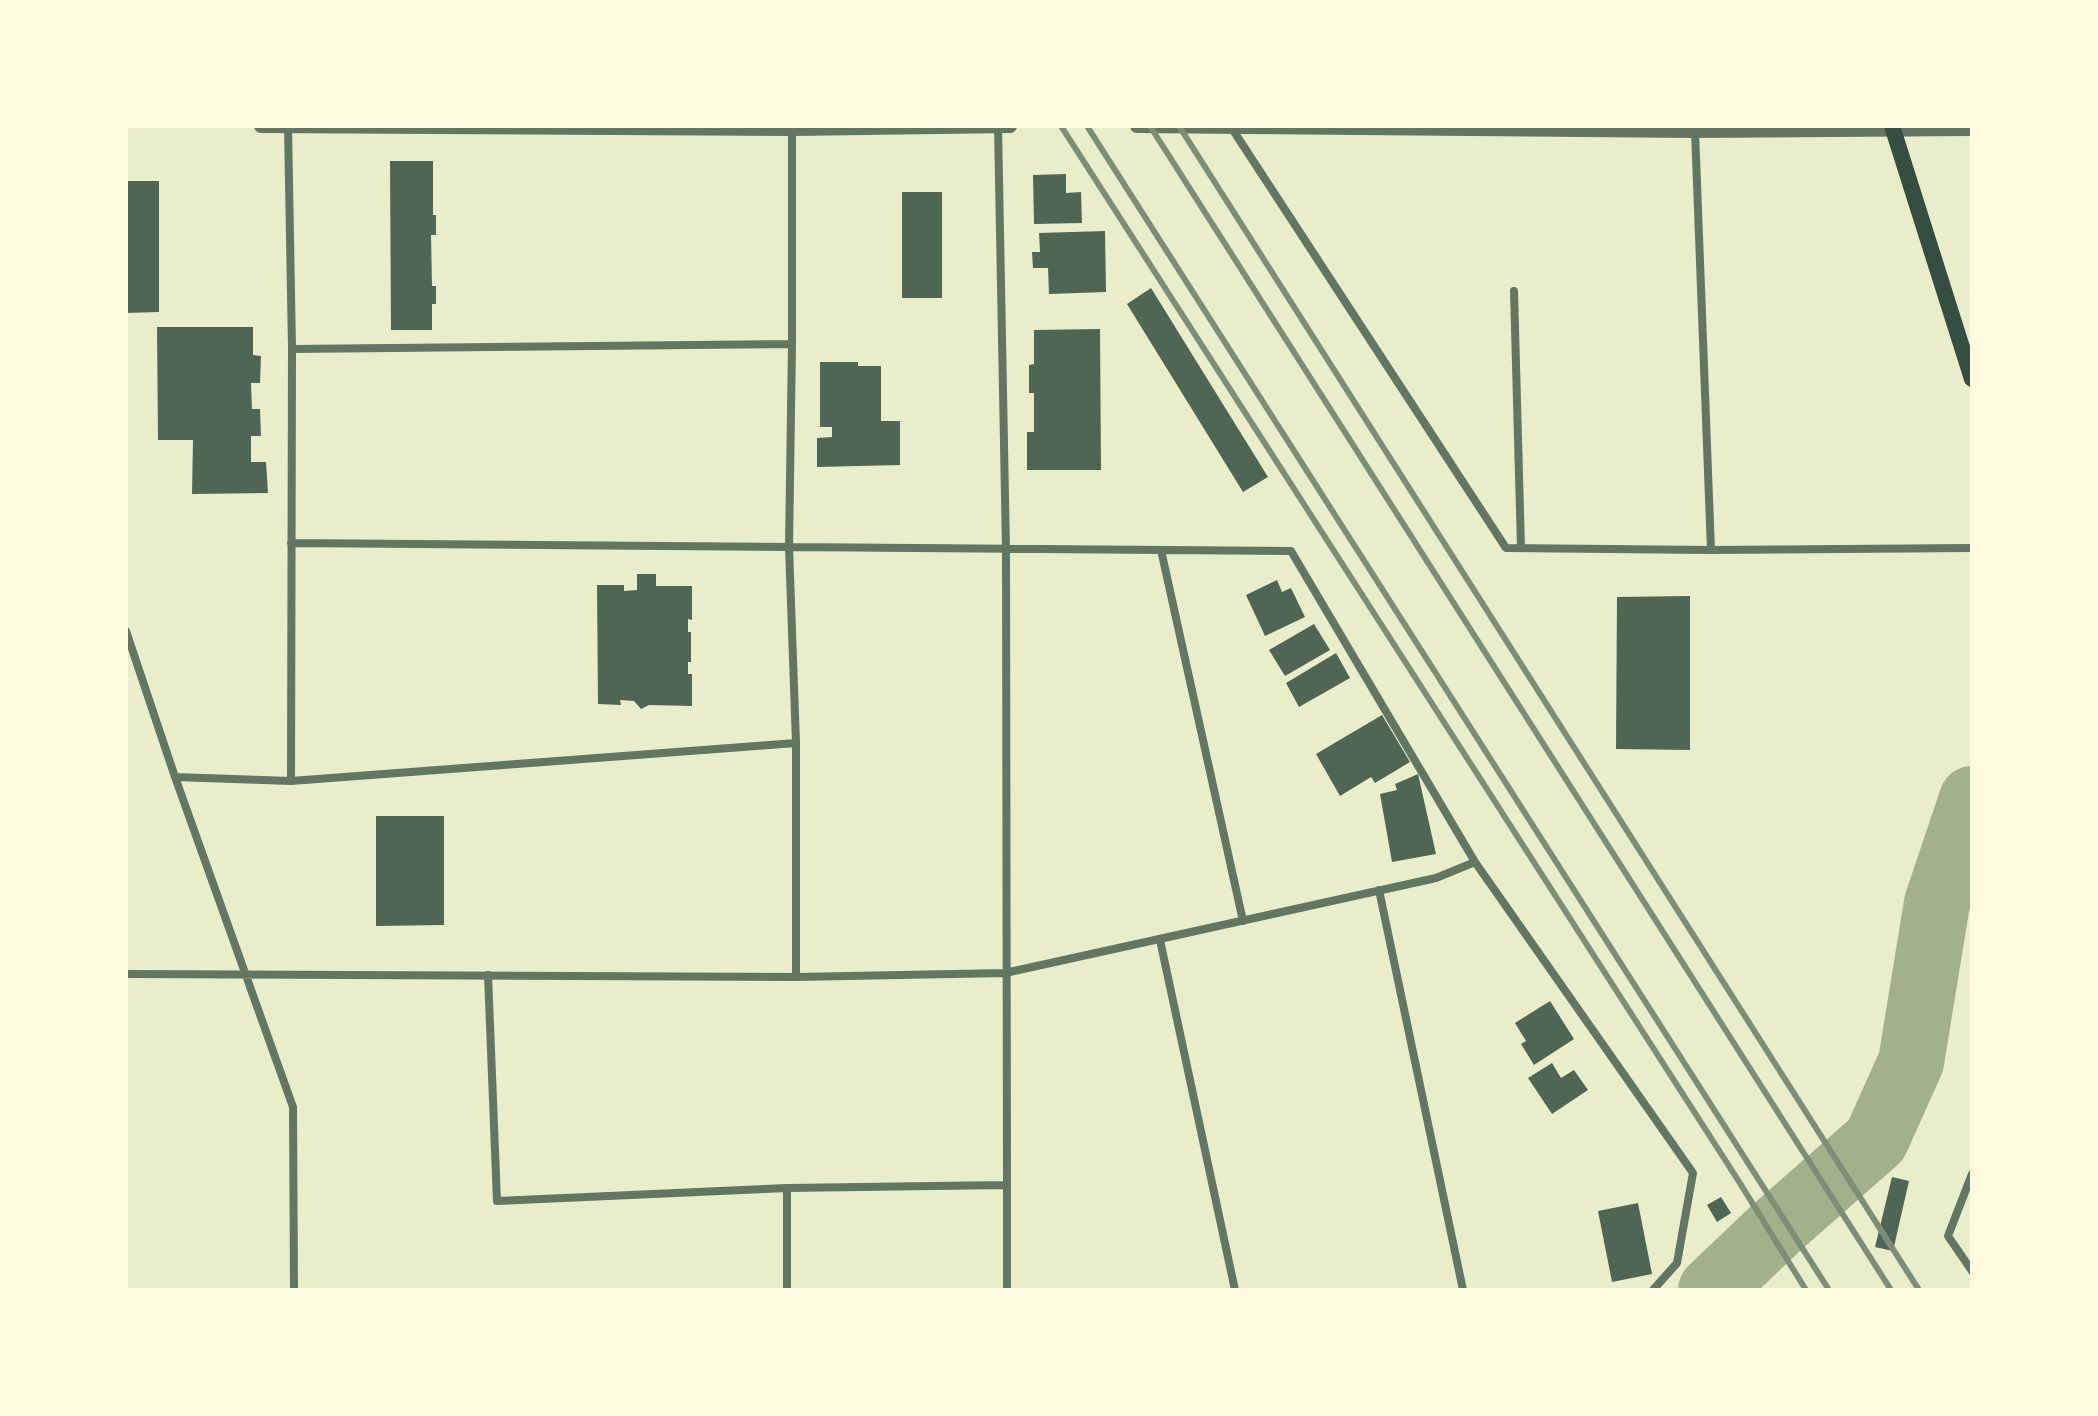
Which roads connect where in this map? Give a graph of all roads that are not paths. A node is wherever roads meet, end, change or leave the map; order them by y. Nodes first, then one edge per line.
1 (261, 126) edge
2 (288, 126) edge
3 (998, 126) edge
4 (1010, 126) edge
5 (1137, 126) edge
6 (1232, 127) edge
7 (1265, 127) edge
8 (1892, 127) edge
9 (792, 129) junction
10 (1972, 129) edge
11 (1695, 131) junction
12 (1514, 291) dead end
13 (792, 344) junction
14 (292, 349) junction
15 (1968, 353) edge
16 (1972, 379) edge
17 (291, 543) junction
18 (789, 547) junction
19 (1521, 548) junction
20 (1972, 548) edge
21 (1006, 550) junction
22 (1161, 550) junction
23 (1711, 550) junction
24 (126, 631) edge
25 (796, 743) junction
26 (175, 777) junction
27 (291, 781) junction
28 (1475, 862) junction
29 (1379, 890) junction
30 (1243, 921) junction
31 (1160, 940) junction
32 (245, 973) junction
33 (1005, 973) junction
34 (126, 974) edge
35 (488, 975) junction
36 (796, 977) junction
37 (1972, 1174) edge
38 (1007, 1185) junction
39 (787, 1188) junction
40 (1972, 1271) edge
41 (294, 1290) edge
42 (787, 1290) edge
43 (1007, 1290) edge
44 (1235, 1290) edge
45 (1463, 1290) edge
46 (1653, 1290) edge

1 - 2 street
2 - 9 street
2 - 14 street
3 - 4 street
3 - 9 street
3 - 21 street
5 - 6 street
6 - 7 street
6 - 19 street
7 - 11 street
8 - 10 street
8 - 11 street
8 - 15 main road
9 - 13 street
11 - 23 street
12 - 19 street
13 - 14 street
13 - 18 street
14 - 17 street
15 - 16 main road
17 - 18 street
17 - 27 street
18 - 21 street
18 - 25 street
19 - 23 street
20 - 23 street
21 - 22 street
21 - 33 street
22 - 28 street
22 - 30 street
24 - 26 street
25 - 27 street
25 - 36 street
26 - 27 street
26 - 32 street
28 - 29 street
28 - 46 street
29 - 30 street
29 - 45 street
30 - 31 street
31 - 33 street
31 - 44 street
32 - 34 street
32 - 35 street
32 - 41 street
33 - 36 street
33 - 38 street
35 - 36 street
35 - 39 street
37 - 40 street
38 - 39 street
38 - 43 street
39 - 42 street

